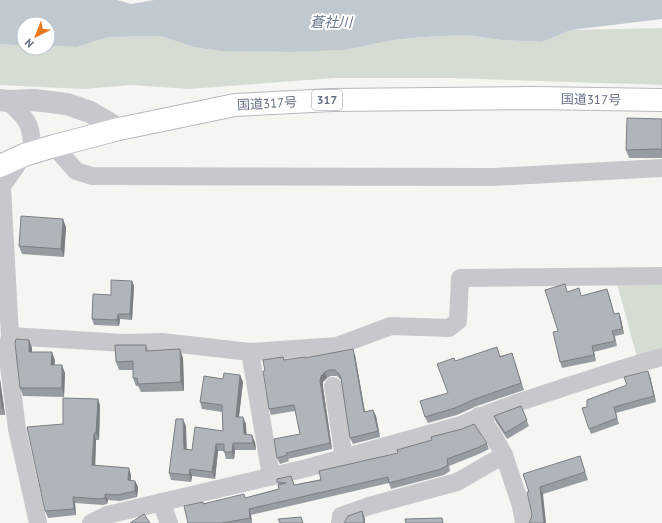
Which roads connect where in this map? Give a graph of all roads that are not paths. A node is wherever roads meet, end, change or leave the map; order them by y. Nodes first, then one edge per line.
1 (662, 100) edge
2 (4, 101) edge
3 (119, 129) junction
4 (54, 146) junction
5 (24, 155) junction
6 (0, 166) edge
7 (662, 168) edge
8 (662, 276) edge
9 (6, 345) edge
10 (250, 352) junction
11 (662, 358) edge
12 (333, 386) dead end
13 (479, 416) junction
14 (504, 455) junction
15 (344, 458) junction
16 (271, 476) junction
17 (161, 502) junction
18 (35, 522) edge
19 (91, 523) edge
20 (169, 523) edge
21 (340, 523) edge
22 (524, 523) edge

1 - 3 highway, 国道317号 / 317
2 - 3 street
2 - 5 street
3 - 4 highway, 国道317号 / 317
4 - 5 highway, 国道317号 / 317
4 - 7 street
5 - 6 highway, 国道317号 / 317
5 - 9 street
8 - 10 street
9 - 10 street
9 - 18 street
10 - 16 street
11 - 13 street
12 - 15 street
13 - 14 street
13 - 15 street
14 - 21 street
14 - 22 street
15 - 16 street
16 - 17 street
17 - 19 street
17 - 20 street

